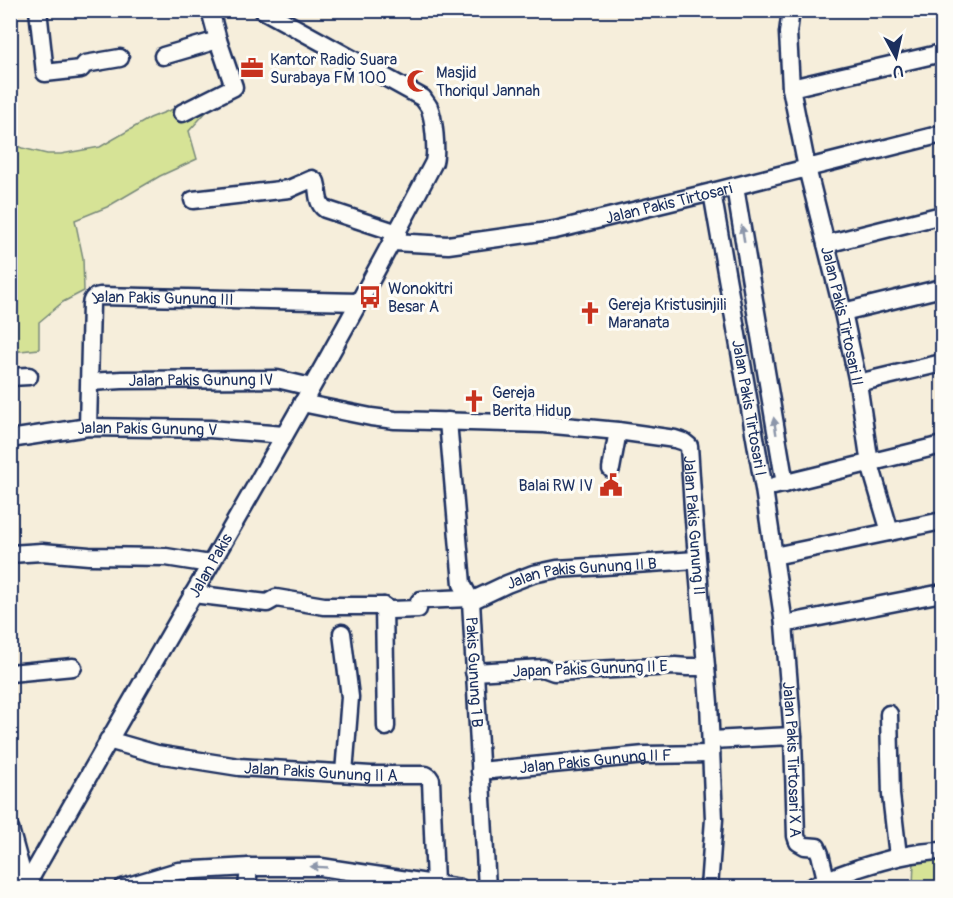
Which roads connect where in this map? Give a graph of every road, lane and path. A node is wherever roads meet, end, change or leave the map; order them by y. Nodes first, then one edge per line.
1 (38, 10) edge
2 (210, 10) edge
3 (263, 10) edge
4 (791, 10) edge
5 (218, 40) junction
6 (942, 53) edge
7 (164, 56) dead end
8 (120, 58) dead end
9 (791, 88) junction
10 (182, 113) dead end
11 (942, 134) edge
12 (807, 168) junction
13 (735, 187) junction
14 (712, 192) junction
15 (193, 200) dead end
16 (942, 215) edge
17 (395, 238) junction
18 (826, 244) junction
19 (942, 288) edge
20 (359, 302) junction
21 (843, 312) junction
22 (942, 363) edge
23 (29, 376) dead end
24 (10, 377) edge
25 (90, 382) junction
26 (858, 383) junction
27 (311, 387) junction
28 (302, 403) junction
29 (448, 421) junction
30 (88, 427) junction
31 (618, 431) junction
32 (284, 435) junction
33 (10, 439) edge
34 (942, 445) edge
35 (870, 464) junction
36 (611, 469) dead end
37 (785, 484) junction
38 (764, 489) junction
39 (942, 521) edge
40 (890, 532) junction
41 (10, 554) edge
42 (774, 556) junction
43 (697, 560) junction
44 (210, 564) junction
45 (942, 593) edge
46 (193, 594) junction
47 (470, 599) junction
48 (384, 606) junction
49 (784, 624) junction
50 (342, 633) dead end
51 (73, 667) dead end
52 (706, 667) junction
53 (474, 672) junction
54 (10, 673) edge
55 (889, 714) dead end
56 (386, 727) dead end
57 (793, 736) junction
58 (108, 740) junction
59 (711, 747) junction
60 (480, 771) junction
61 (344, 773) junction
62 (10, 830) edge
63 (942, 851) edge
64 (898, 856) junction
65 (249, 867) junction
66 (826, 879) junction
67 (373, 881) edge
68 (435, 884) junction
69 (25, 887) edge
70 (122, 888) edge
71 (247, 888) edge
72 (460, 888) edge
73 (487, 888) edge
74 (709, 888) edge
75 (810, 888) edge

1 - 8 street
2 - 5 street
3 - 17 street, Jalan Pakis
4 - 9 street, Jalan Pakis Tirtosari II
5 - 7 street
5 - 10 street
6 - 9 street
9 - 12 street, Jalan Pakis Tirtosari II
11 - 12 street, Jalan Pakis Tirtosari
12 - 13 street, Jalan Pakis Tirtosari
12 - 18 street, Jalan Pakis Tirtosari II
13 - 14 street, Jalan Pakis Tirtosari
37 -> 13 street, Jalan Pakis Tirtosari I
14 - 17 street, Jalan Pakis Tirtosari
14 - 38 street, Jalan Pakis Tirtosari I
15 - 17 street, Jalan Pakis Tirtosari
16 - 18 street
17 - 20 street, Jalan Pakis
18 - 21 street, Jalan Pakis Tirtosari II
19 - 21 street
20 - 25 street, Jalan Pakis Gunung III
20 - 27 street, Jalan Pakis
21 - 26 street, Jalan Pakis Tirtosari II
22 - 26 street
23 - 24 street
25 - 27 street, Jalan Pakis Gunung IV
25 - 30 street, Jalan Pakis Gunung III
26 - 35 street, Jalan Pakis Tirtosari II
27 - 28 street, Jalan Pakis
28 - 29 street, Jalan Pakis Gunung II
28 - 32 street, Jalan Pakis
29 - 31 street, Jalan Pakis Gunung II
29 - 47 street, Pakis Gunung 1 B
30 - 32 street, Jalan Pakis Gunung V
30 - 33 street, Jalan Pakis Gunung V
31 - 36 street
31 - 43 street, Jalan Pakis Gunung II
32 - 44 street, Jalan Pakis
34 - 35 street
35 - 37 street
35 - 40 street, Jalan Pakis Tirtosari II
37 - 38 street
38 - 42 street, Jalan Pakis Tirtosari I
39 - 40 street
40 - 42 street
41 - 44 street
42 - 49 street, Jalan Pakis Tirtosari I
43 - 47 street, Jalan Pakis Gunung II B
43 - 52 street, Jalan Pakis Gunung II
44 - 46 street, Jalan Pakis
45 - 49 street
46 - 48 street
46 - 58 street, Jalan Pakis
47 - 48 street
47 - 53 street, Pakis Gunung 1 B
48 - 56 street
49 - 57 street, Jalan Pakis Tirtosari X A
50 - 61 street
51 - 54 street
52 - 53 street, Japan Pakis Gunung II E
52 - 59 street, Jalan Pakis Gunung II
53 - 60 street, Pakis Gunung 1 B
55 - 64 street
57 - 59 street, Jalan Pakis Gunung II F
57 - 66 street, Jalan Pakis Tirtosari X A
58 - 61 street, Jalan Pakis Gunung II A
58 - 69 street, Jalan Pakis
59 - 60 street, Jalan Pakis Gunung II F
59 - 74 street, Jalan Pakis Gunung II
60 - 73 street, Pakis Gunung 1 B
61 - 68 street, Jalan Pakis Gunung II A
62 - 69 street
63 - 64 street
64 - 66 street
67 -> 65 street
65 - 70 street
65 - 71 street
66 - 75 street
67 - 68 street
68 - 72 street

